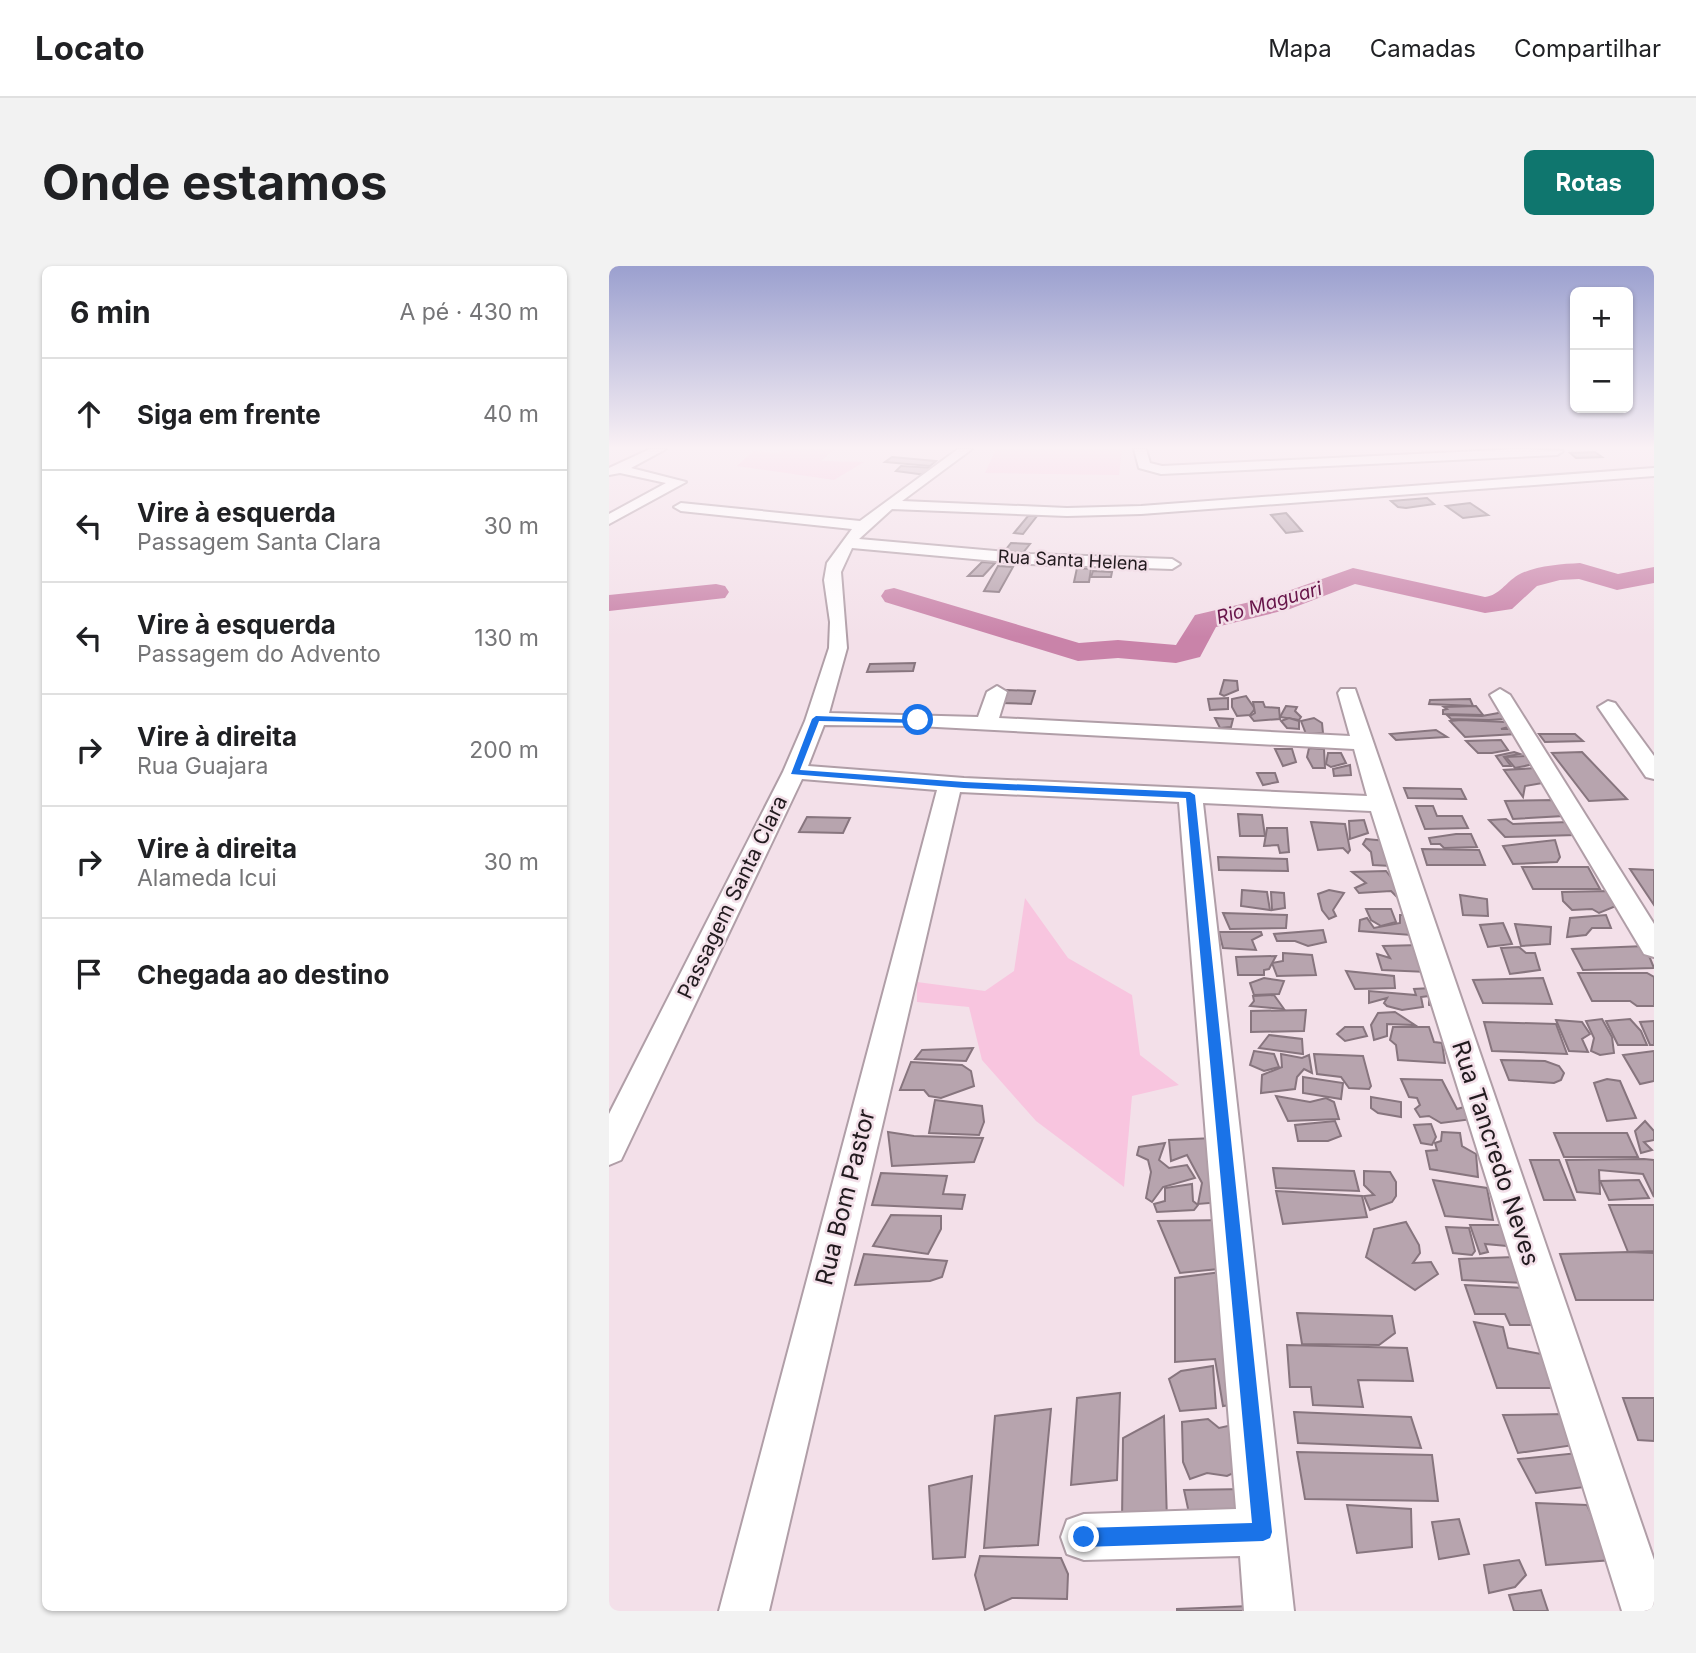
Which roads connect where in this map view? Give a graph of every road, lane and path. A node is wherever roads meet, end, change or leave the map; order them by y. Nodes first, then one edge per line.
1 (706, 512) edge
2 (883, 512) edge
3 (856, 534) junction
4 (1172, 564) dead end
5 (997, 692) dead end
6 (1347, 694) dead end
7 (1500, 695) dead end
8 (1608, 707) dead end
9 (816, 719) junction
10 (986, 724) junction
11 (1362, 743) junction
12 (794, 772) junction
13 (1654, 772) edge
14 (950, 784) junction
15 (1190, 795) junction
16 (1381, 804) junction
17 (1654, 947) edge
18 (609, 1149) edge
19 (1263, 1532) junction
20 (1084, 1537) dead end
21 (744, 1611) edge
22 (1269, 1611) edge
23 (1647, 1611) edge

1 - 3 street, Rua Santa Helena
2 - 3 street, Passagem Santa Clara
3 - 4 street, Rua Santa Helena
3 - 9 street, Passagem Santa Clara
5 - 10 street
6 - 11 street, Rua Tancredo Neves
7 - 17 street
8 - 13 street
9 - 10 street
9 - 12 street, Passagem Santa Clara
10 - 11 street
11 - 16 street, Rua Tancredo Neves
12 - 14 street
12 - 18 street, Passagem Santa Clara
14 - 15 street
14 - 21 street, Rua Bom Pastor
15 - 16 street
15 - 19 street
16 - 23 street, Rua Tancredo Neves
19 - 20 street
19 - 22 street

